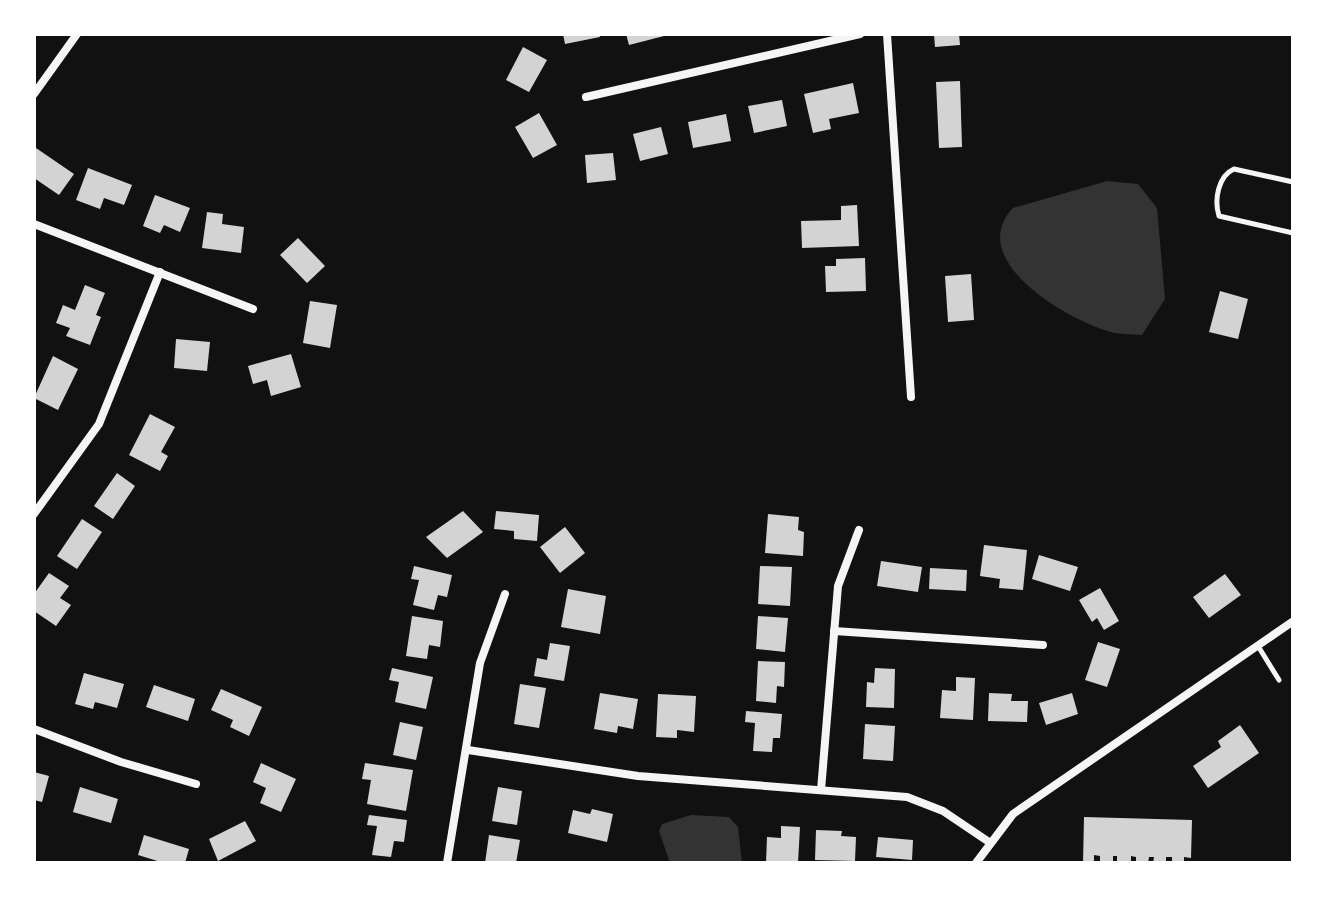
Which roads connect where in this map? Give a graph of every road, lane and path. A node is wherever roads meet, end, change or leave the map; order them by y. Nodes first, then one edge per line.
1 (77, 34) edge
2 (860, 34) edge
3 (887, 34) edge
4 (34, 94) edge
5 (586, 97) dead end
6 (1293, 182) edge
7 (34, 224) edge
8 (1293, 233) edge
9 (160, 272) junction
10 (253, 309) dead end
11 (911, 397) dead end
12 (34, 514) edge
13 (859, 530) dead end
14 (505, 594) dead end
15 (1292, 622) edge
16 (834, 631) junction
17 (1043, 645) dead end
18 (1258, 646) junction
19 (1279, 680) dead end
20 (34, 729) edge
21 (468, 750) junction
22 (196, 784) dead end
23 (821, 790) junction
24 (989, 842) junction
25 (447, 863) edge
26 (976, 863) edge

1 - 4 street
2 - 5 street
3 - 11 street
6 - 8 lane
7 - 9 street
9 - 10 street
9 - 12 street
13 - 16 street
14 - 21 street
15 - 18 street
16 - 17 street
16 - 23 street
18 - 19 lane
18 - 24 street
20 - 22 street
21 - 23 street
21 - 25 street
23 - 24 street
24 - 26 street

